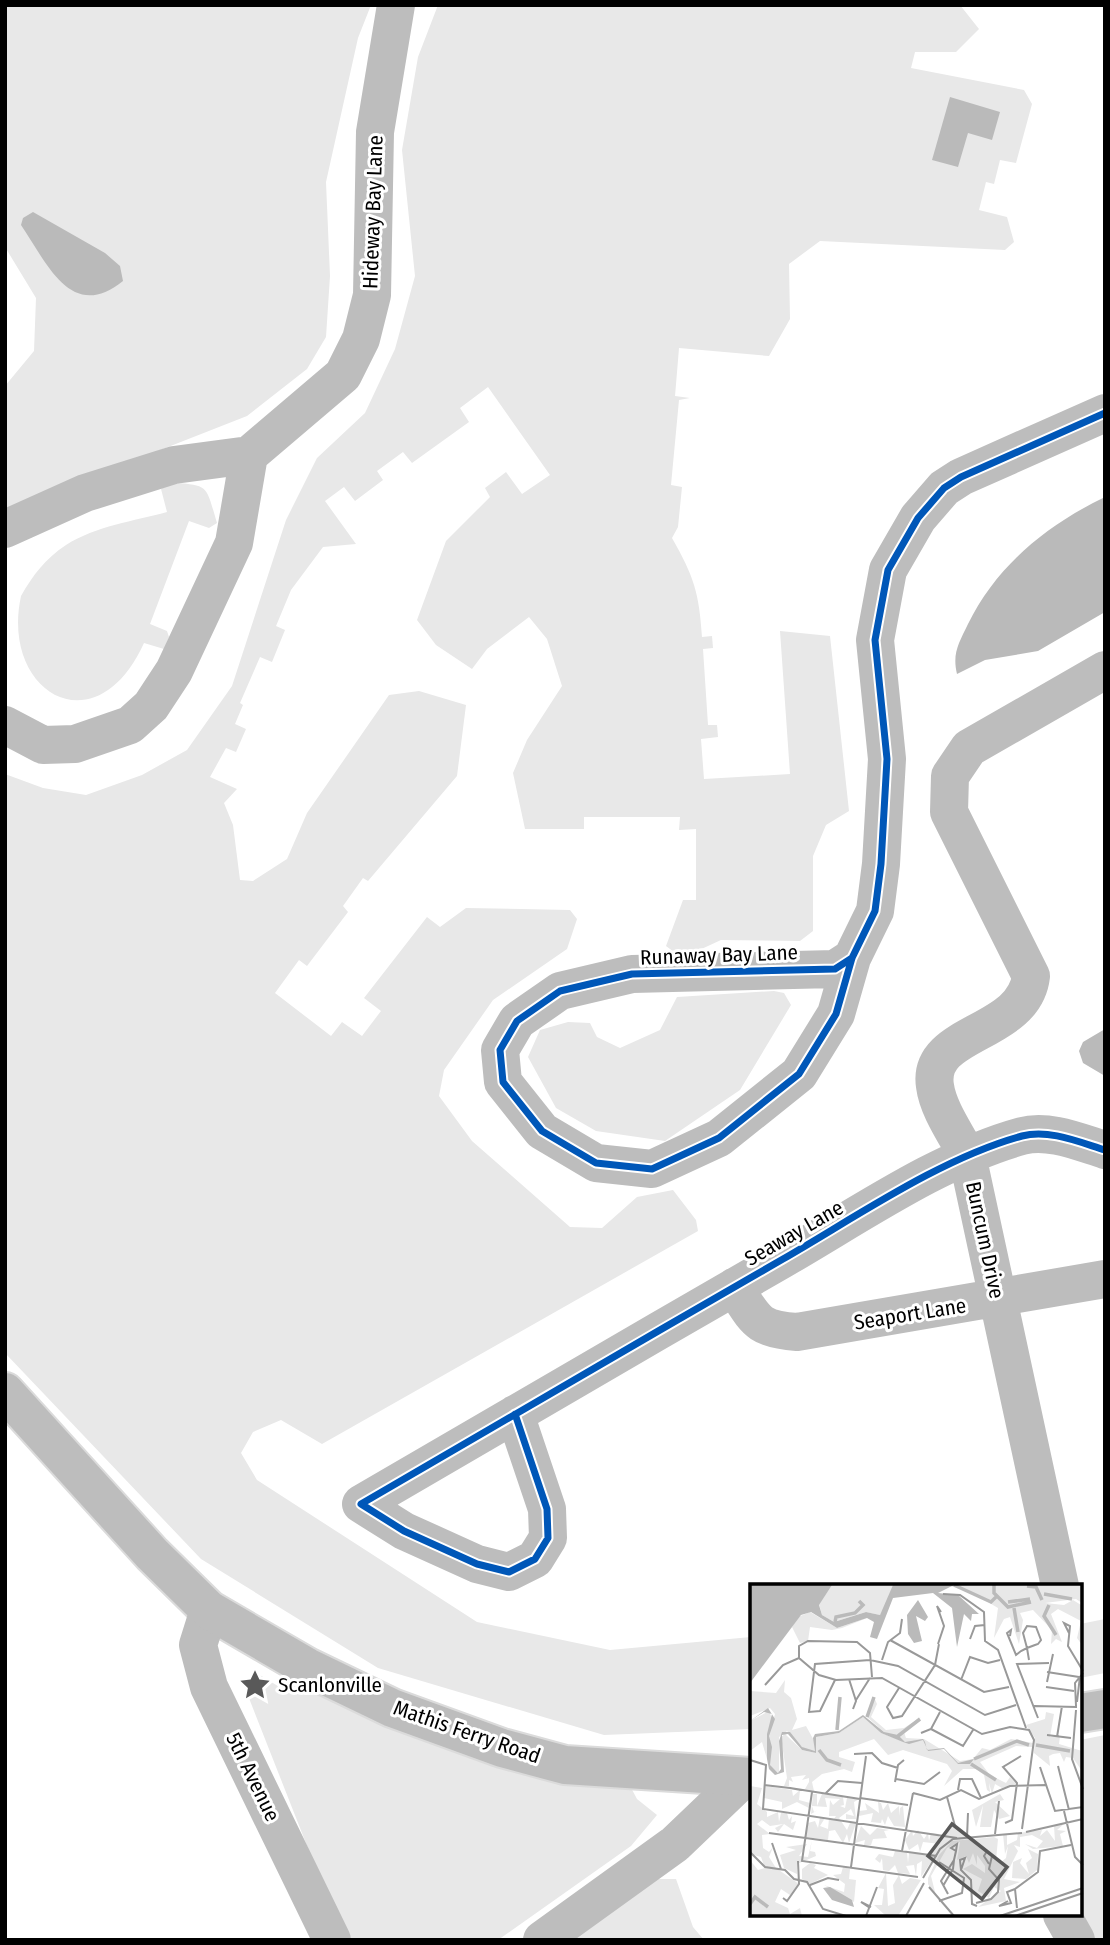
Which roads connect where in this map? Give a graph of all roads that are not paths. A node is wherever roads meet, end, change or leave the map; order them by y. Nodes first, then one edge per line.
1 (396, 5) edge
2 (1105, 413) edge
3 (249, 455) junction
4 (5, 529) edge
5 (1105, 670) edge
6 (5, 726) edge
7 (852, 958) junction
8 (1105, 1150) edge
9 (967, 1155) junction
10 (1105, 1279) edge
11 (734, 1287) junction
12 (999, 1299) junction
13 (8, 1402) edge
14 (515, 1414) junction
15 (1060, 1584) edge
16 (209, 1610) junction
17 (1105, 1709) edge
18 (1082, 1713) edge
19 (747, 1778) edge
20 (1063, 1917) edge
21 (332, 1940) edge
22 (542, 1940) edge
23 (1076, 1940) edge

1 - 3 street, Hideway Bay Lane
2 - 7 street, Runaway Bay Lane
3 - 4 street
3 - 6 street
5 - 9 street, Buncum Drive
7 - 7 street, Runaway Bay Lane
8 - 9 street, Seaway Lane
9 - 11 street, Seaway Lane
9 - 12 street, Buncum Drive
10 - 12 street, Seaport Lane
11 - 12 street, Seaport Lane
11 - 14 street, Seaway Lane
12 - 15 street, Buncum Drive
13 - 16 street, Mathis Ferry Road
14 - 14 street, Seaway Lane
16 - 19 street, Mathis Ferry Road
16 - 21 street, 5th Avenue
17 - 18 street
19 - 22 street
20 - 23 street

